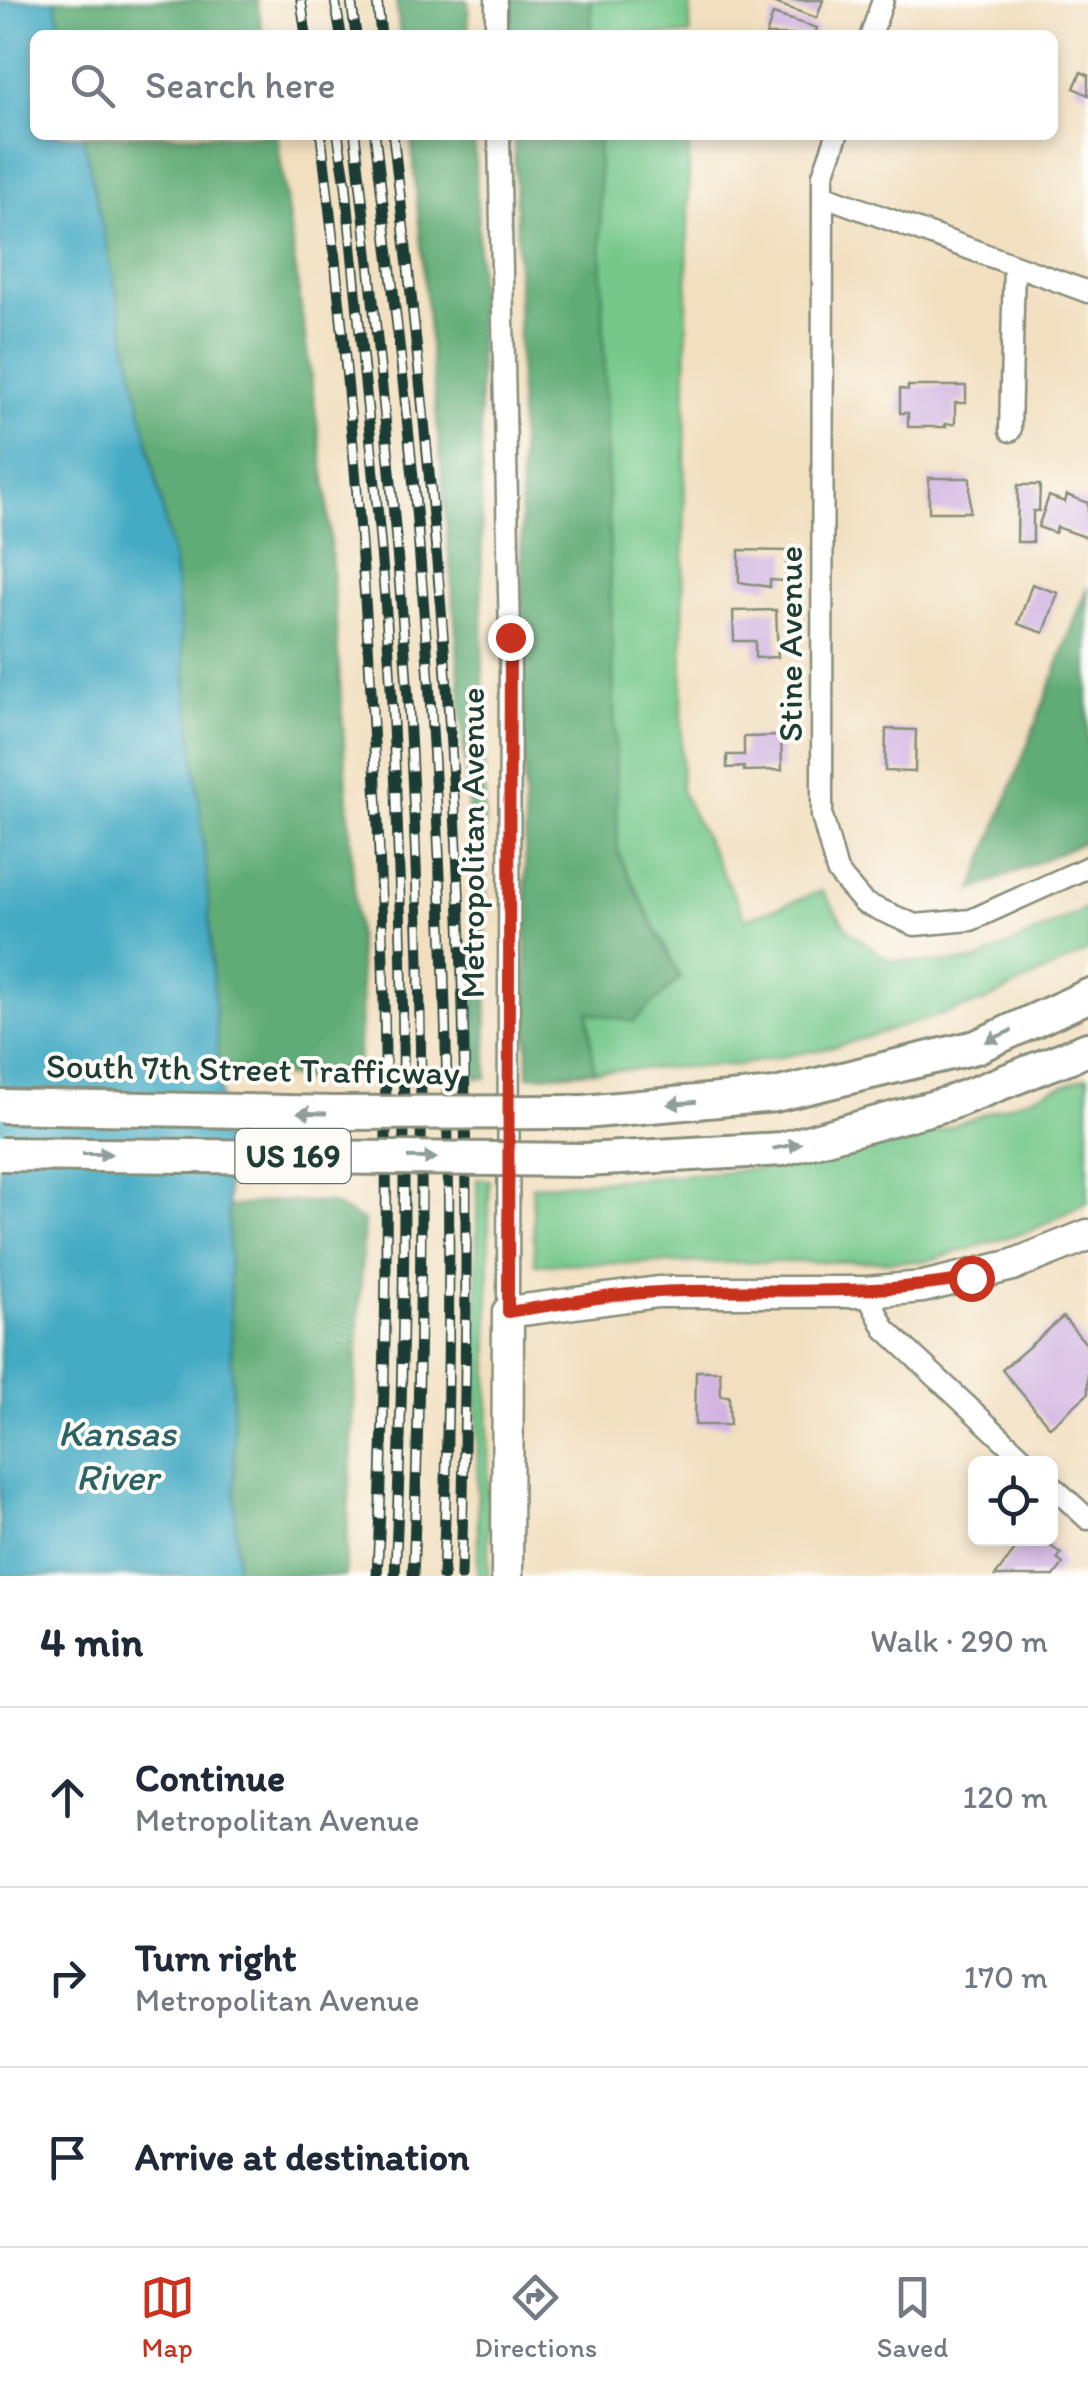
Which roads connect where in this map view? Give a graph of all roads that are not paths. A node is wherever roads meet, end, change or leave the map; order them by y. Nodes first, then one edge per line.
1 (496, 0) edge
2 (884, 0) edge
3 (496, 30) edge
4 (873, 30) edge
5 (499, 140) edge
6 (835, 140) edge
7 (825, 196) junction
8 (1014, 265) junction
9 (1088, 292) edge
10 (1010, 431) dead end
11 (1088, 867) edge
12 (1088, 996) edge
13 (1088, 1049) edge
14 (0, 1106) edge
15 (0, 1154) edge
16 (1088, 1235) edge
17 (866, 1292) junction
18 (508, 1312) junction
19 (1020, 1456) edge
20 (1058, 1491) edge
21 (1088, 1519) edge
22 (507, 1576) edge

1 - 3 street
2 - 4 street
5 - 18 street, Metropolitan Avenue
6 - 7 street, Stine Avenue
7 - 8 street
7 - 11 street, Stine Avenue
8 - 9 street
8 - 10 street
12 -> 14 main road, South 7th Street Trafficway / US 169, bridge
15 -> 13 main road, US 169, bridge
16 - 17 main road
17 - 18 main road
17 - 19 street
18 - 22 main road, Metropolitan Avenue
20 - 21 street

